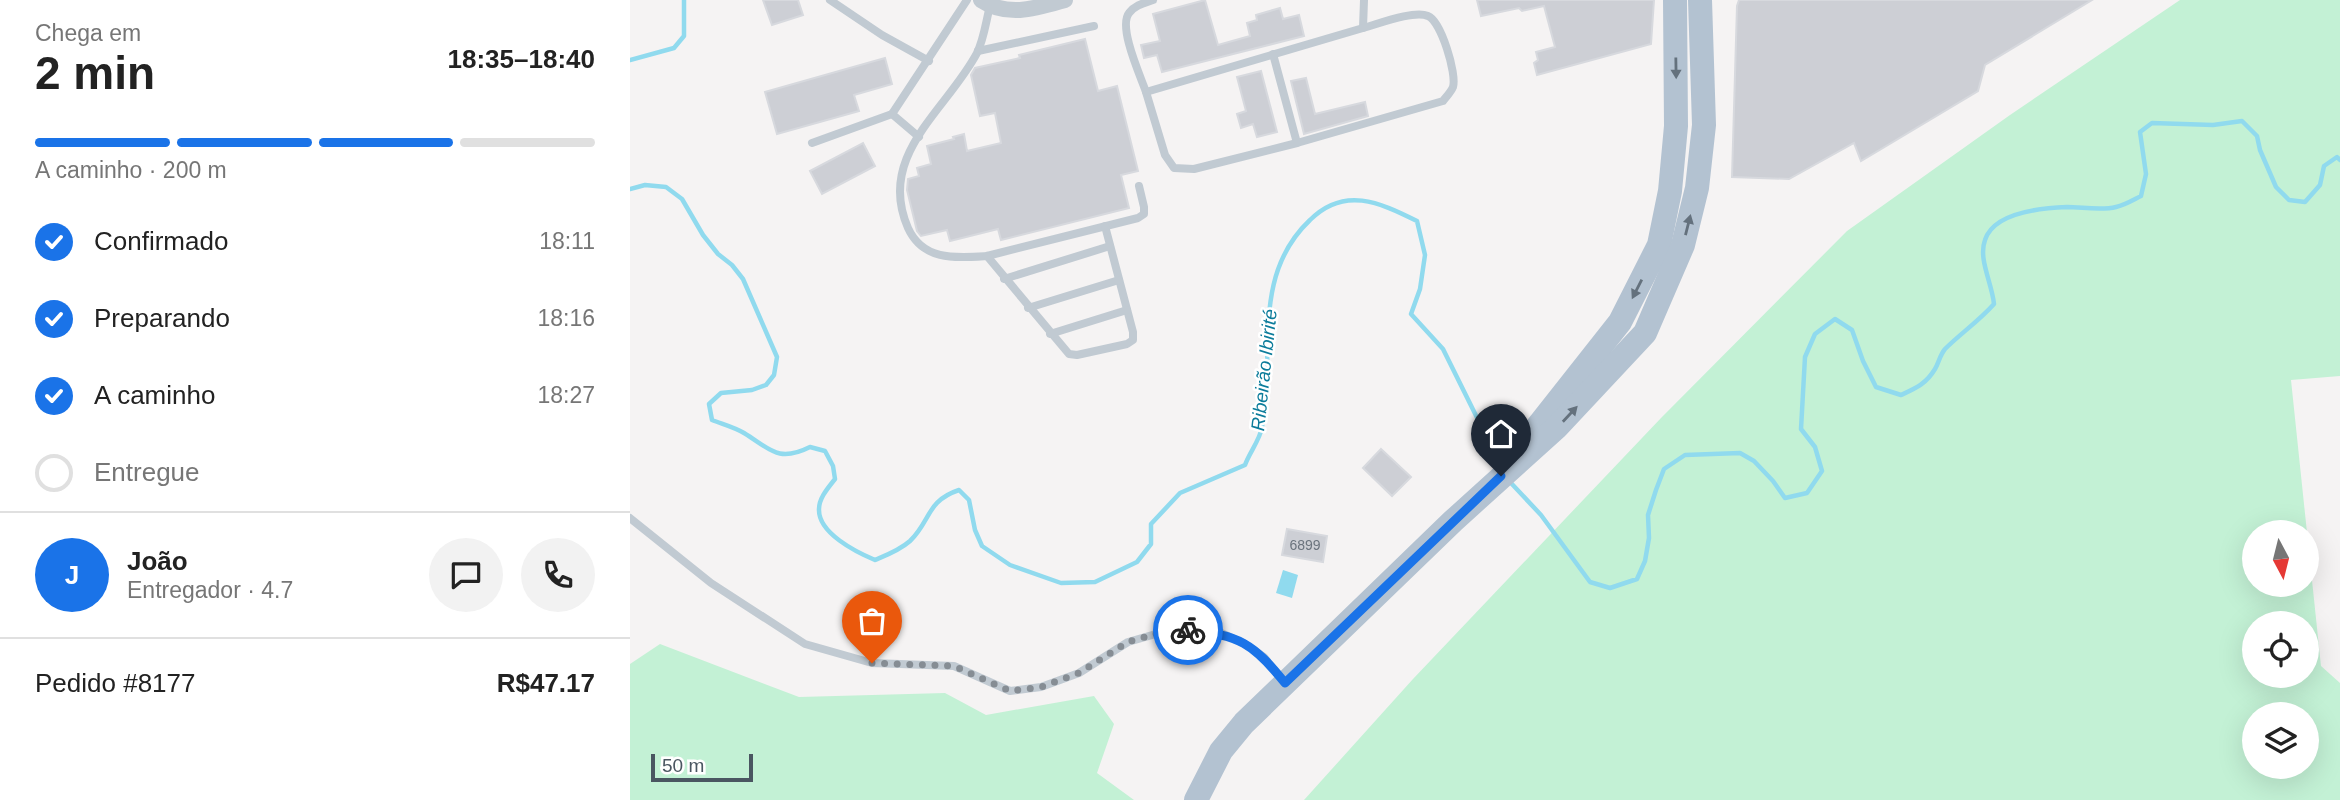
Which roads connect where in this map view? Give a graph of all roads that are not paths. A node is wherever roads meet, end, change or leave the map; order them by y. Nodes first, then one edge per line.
1 (830, 0) edge
2 (967, 0) edge
3 (1065, 0) edge
4 (1153, 0) edge
5 (1364, 0) edge
6 (1675, 0) edge
7 (1700, 0) edge
8 (986, 3) edge
9 (1094, 26) dead end
10 (1363, 28) junction
11 (978, 51) junction
12 (1273, 54) junction
13 (929, 61) junction
14 (1146, 92) junction
15 (892, 114) junction
16 (919, 136) junction
17 (812, 143) dead end
18 (1297, 143) junction
19 (1139, 187) dead end
20 (1105, 226) junction
21 (1110, 246) junction
22 (987, 256) junction
23 (1004, 279) junction
24 (1119, 280) junction
25 (1028, 308) junction
26 (1127, 310) junction
27 (1620, 322) junction
28 (1645, 333) junction
29 (1050, 334) junction
30 (1501, 476) junction
31 (630, 518) edge
32 (1285, 683) junction
33 (1196, 800) edge

1 - 13 lane
2 - 13 lane
3 - 8 street
4 - 14 lane
5 - 10 lane
6 -> 27 main road
28 -> 7 main road
8 - 11 lane
9 - 11 lane
10 - 12 lane
10 - 18 lane
11 - 16 lane
12 - 14 lane
12 - 18 lane
13 - 15 lane
14 - 18 lane
15 - 16 lane
15 - 17 lane
16 - 22 lane
19 - 20 lane
20 - 21 lane
20 - 22 lane
21 - 23 lane
21 - 24 lane
22 - 23 lane
23 - 25 lane
24 - 25 lane
24 - 26 lane
25 - 29 lane
26 - 29 lane
26 - 29 lane
27 - 28 main road
27 - 30 main road
30 -> 28 main road
30 - 32 main road
31 - 32 lane
32 - 33 main road

